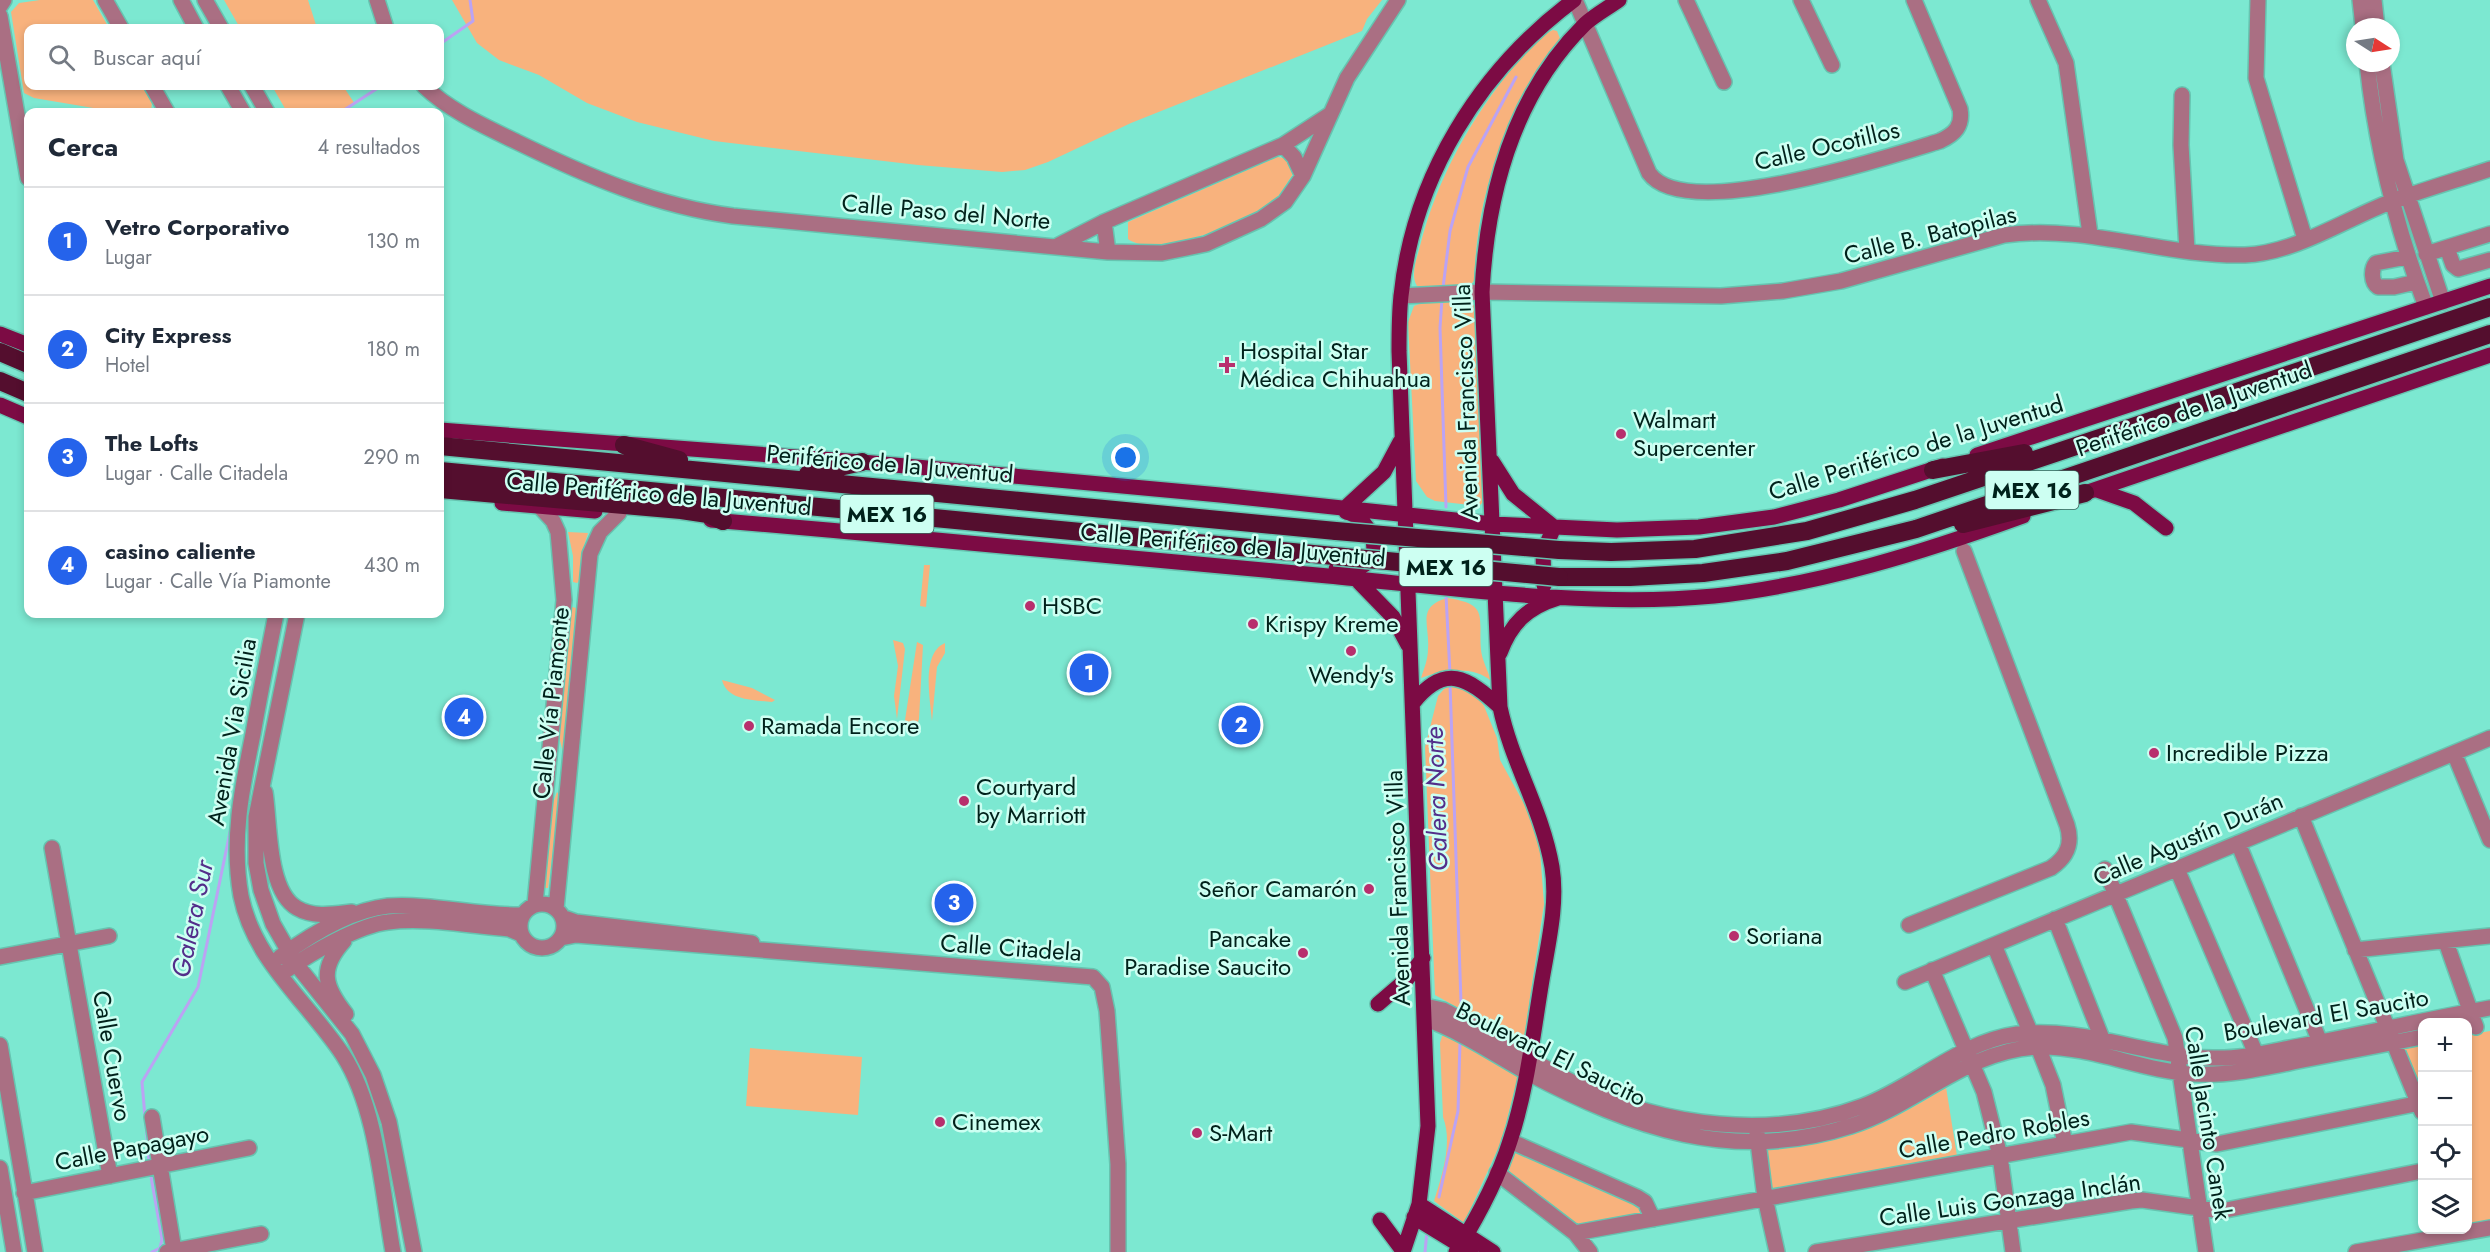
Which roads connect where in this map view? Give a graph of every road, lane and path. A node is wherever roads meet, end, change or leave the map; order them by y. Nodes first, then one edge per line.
1 (4, 0) edge
2 (105, 0) edge
3 (180, 0) edge
4 (205, 0) edge
5 (376, 0) edge
6 (1398, 0) edge
7 (1574, 0) edge
8 (1619, 0) edge
9 (1686, 0) edge
10 (1801, 0) edge
11 (1914, 0) edge
12 (2038, 0) edge
13 (2258, 0) edge
14 (2360, 0) edge
15 (2374, 0) edge
16 (0, 6) edge
17 (0, 16) edge
18 (2362, 18) edge
19 (2377, 18) edge
20 (1586, 23) junction
21 (119, 24) edge
22 (194, 24) edge
23 (218, 24) edge
24 (385, 24) edge
25 (1832, 65) dead end
26 (2369, 72) edge
27 (2382, 72) edge
28 (1724, 82) dead end
29 (154, 90) edge
30 (230, 90) edge
31 (254, 90) edge
32 (429, 90) edge
33 (2182, 95) dead end
34 (165, 108) edge
35 (241, 108) edge
36 (265, 108) edge
37 (24, 112) edge
38 (2380, 113) junction
39 (1329, 115) junction
40 (1283, 145) junction
41 (2490, 169) edge
42 (1303, 176) junction
43 (2408, 197) junction
44 (2391, 202) junction
45 (1104, 222) junction
46 (2090, 234) junction
47 (2490, 234) edge
48 (2305, 239) junction
49 (1059, 245) junction
50 (2447, 248) junction
51 (2187, 250) junction
52 (1108, 252) junction
53 (2426, 255) junction
54 (2407, 257) junction
55 (2490, 260) edge
56 (2416, 282) junction
57 (2490, 286) edge
58 (1482, 292) junction
59 (1401, 296) junction
60 (2443, 302) junction
61 (2426, 307) junction
62 (2490, 307) edge
63 (0, 334) edge
64 (2490, 334) edge
65 (24, 343) edge
66 (0, 352) edge
67 (2489, 356) edge
68 (24, 362) edge
69 (0, 381) edge
70 (24, 391) edge
71 (0, 405) edge
72 (24, 415) edge
73 (444, 430) edge
74 (1402, 436) junction
75 (2091, 442) junction
76 (624, 444) junction
77 (444, 446) edge
78 (1489, 455) junction
79 (862, 462) junction
80 (1933, 470) junction
81 (444, 471) edge
82 (724, 473) junction
83 (791, 478) junction
84 (444, 479) edge
85 (444, 489) edge
86 (2091, 491) junction
87 (444, 496) edge
88 (1282, 501) junction
89 (540, 507) junction
90 (1345, 508) junction
91 (837, 510) junction
92 (619, 513) junction
93 (1406, 514) junction
94 (723, 521) junction
95 (1493, 524) junction
96 (1554, 527) junction
97 (2166, 528) dead end
98 (1916, 529) junction
99 (1966, 557) dead end
100 (1266, 571) junction
101 (1357, 580) junction
102 (1408, 584) junction
103 (1496, 592) junction
104 (1548, 595) junction
105 (1567, 596) junction
106 (275, 618) edge
107 (296, 618) edge
108 (1411, 651) junction
109 (1499, 656) junction
110 (1413, 704) junction
111 (1500, 707) junction
112 (2490, 738) edge
113 (2454, 753) junction
114 (263, 780) junction
115 (2301, 816) junction
116 (2490, 840) edge
117 (2238, 843) junction
118 (52, 848) dead end
119 (2105, 869) dead end
120 (2177, 869) junction
121 (2117, 895) junction
122 (535, 904) junction
123 (363, 911) junction
124 (559, 913) junction
125 (522, 915) junction
126 (2055, 919) junction
127 (1909, 925) dead end
128 (520, 934) junction
129 (110, 936) dead end
130 (348, 936) junction
131 (2490, 936) edge
132 (561, 938) junction
133 (2446, 942) junction
134 (70, 943) junction
135 (1994, 945) junction
136 (2355, 950) junction
137 (790, 951) junction
138 (0, 957) edge
139 (292, 957) junction
140 (1423, 958) junction
141 (275, 970) junction
142 (1932, 970) junction
143 (1905, 982) dead end
144 (1378, 1004) dead end
145 (2490, 1008) edge
146 (2471, 1011) junction
147 (1426, 1012) junction
148 (2478, 1027) edge
149 (2388, 1028) junction
150 (2418, 1038) edge
151 (2034, 1040) junction
152 (2103, 1041) junction
153 (2320, 1042) junction
154 (2394, 1042) junction
155 (0, 1045) edge
156 (1967, 1049) junction
157 (2256, 1054) junction
158 (363, 1055) junction
159 (2178, 1055) junction
160 (1528, 1064) junction
161 (1973, 1064) junction
162 (2179, 1072) junction
163 (2418, 1100) edge
164 (2418, 1108) edge
165 (152, 1117) dead end
166 (1757, 1125) junction
167 (2190, 1140) junction
168 (1510, 1141) junction
169 (1757, 1142) junction
170 (2066, 1144) junction
171 (249, 1148) dead end
172 (2000, 1156) junction
173 (19, 1161) junction
174 (0, 1166) edge
175 (160, 1166) junction
176 (2418, 1172) edge
177 (1497, 1173) junction
178 (110, 1176) junction
179 (24, 1193) junction
180 (1765, 1198) junction
181 (2199, 1210) junction
182 (1417, 1211) junction
183 (1653, 1219) junction
184 (1380, 1220) dead end
185 (2009, 1221) junction
186 (2490, 1228) edge
187 (2472, 1230) edge
188 (1575, 1233) junction
189 (261, 1234) dead end
190 (2441, 1234) edge
191 (1463, 1245) edge
192 (216, 1247) edge
193 (2394, 1249) edge
194 (170, 1251) edge
195 (1403, 1251) edge
196 (14, 1252) edge
197 (35, 1252) edge
198 (393, 1252) edge
199 (414, 1252) edge
200 (1118, 1252) edge
201 (1493, 1252) edge
202 (1590, 1252) edge
203 (1777, 1252) edge
204 (1815, 1252) edge
205 (2013, 1252) edge
206 (2206, 1252) edge
207 (2356, 1252) edge

1 - 16 street
2 - 21 street
3 - 22 street
4 - 23 street
5 - 24 street
6 - 39 street, Calle Paso del Norte
7 - 20 street, Calle Ocotillos
7 - 59 main road, Avenida Francisco Villa
8 - 20 main road, Avenida Francisco Villa
9 - 28 street
10 - 25 street
11 - 20 street, Calle Ocotillos
12 - 46 street
13 - 48 street
14 - 18 street
15 - 19 street
17 - 37 street
20 - 58 main road, Avenida Francisco Villa
26 - 38 street
27 - 38 street
29 - 34 street
30 - 35 street
31 - 36 street
32 - 49 street, Calle Paso del Norte
33 - 51 street
38 - 43 street
38 - 44 street
39 - 40 street, Calle Paso del Norte
39 - 42 street
40 - 42 street
40 - 45 street, Calle Paso del Norte
41 - 43 street, Calle B. Batopilas
42 - 52 street
43 - 44 street, Calle B. Batopilas
43 - 53 street
44 - 48 street, Calle B. Batopilas
44 - 54 street
45 - 49 street, Calle Paso del Norte
45 - 52 street
46 - 51 street, Calle B. Batopilas
46 - 58 street, Calle B. Batopilas
47 - 50 street
48 - 51 street, Calle B. Batopilas
49 - 52 street
50 - 53 street
50 - 55 street
53 - 60 street
54 - 56 street
54 - 56 street
56 - 61 street
57 - 60 main road, Calle Periférico de la Juventud
58 - 59 street, Calle B. Batopilas
58 - 78 main road, Avenida Francisco Villa
59 - 74 main road, Avenida Francisco Villa
60 - 61 main road, Calle Periférico de la Juventud
61 - 80 main road, Calle Periférico de la Juventud
62 - 75 highway, Periférico de la Juventud / MEX 16
63 - 65 main road
64 - 98 highway, Periférico de la Juventud / MEX 16
66 - 68 highway
67 - 86 main road, Calle Periférico de la Juventud
69 - 70 highway
71 - 72 main road
73 - 76 main road, Calle Periférico de la Juventud
74 - 90 main road
74 - 93 main road, Avenida Francisco Villa
75 - 80 highway
75 - 83 highway, Periférico de la Juventud / MEX 16, bridge
76 - 79 main road, Calle Periférico de la Juventud
76 - 82 highway
77 - 82 highway, Periférico de la Juventud / MEX 16
78 - 95 main road, Avenida Francisco Villa
78 - 96 main road
79 - 83 highway
79 - 88 main road, Calle Periférico de la Juventud
80 - 96 main road, Calle Periférico de la Juventud
81 - 91 highway, Periférico de la Juventud / MEX 16
82 - 83 highway, Periférico de la Juventud / MEX 16
84 - 91 highway
85 - 94 highway
86 - 97 main road
86 - 98 highway
86 - 105 main road, Calle Periférico de la Juventud
87 - 89 main road, Calle Periférico de la Juventud
88 - 90 main road, Calle Periférico de la Juventud
88 - 100 main road
89 - 92 main road, Calle Periférico de la Juventud
89 - 122 street, Calle Vía Piamonte
90 - 93 main road, Calle Periférico de la Juventud
91 - 98 highway, Periférico de la Juventud / MEX 16, bridge
92 - 94 main road, Calle Periférico de la Juventud
92 - 124 street, Calle Vía Piamonte
93 - 95 main road, Calle Periférico de la Juventud
93 - 102 main road, Avenida Francisco Villa
94 - 100 main road, Calle Periférico de la Juventud
95 - 96 main road, Calle Periférico de la Juventud
95 - 103 main road, Avenida Francisco Villa
96 - 104 main road
99 - 127 street
100 - 101 main road, Calle Periférico de la Juventud
101 - 102 main road, Calle Periférico de la Juventud
101 - 108 main road
102 - 103 main road, Calle Periférico de la Juventud
102 - 108 main road, Avenida Francisco Villa
103 - 104 main road, Calle Periférico de la Juventud
103 - 109 main road, Avenida Francisco Villa
104 - 105 main road, Calle Periférico de la Juventud
105 - 109 main road
106 - 141 street, Avenida Via Sicilia
107 - 114 street, Avenida Via Sicilia
108 - 110 main road, Avenida Francisco Villa
109 - 111 main road, Avenida Francisco Villa
110 - 111 main road
110 - 140 main road, Avenida Francisco Villa
111 - 160 main road, Avenida Francisco Villa
112 - 113 street, Calle Agustín Durán
113 - 115 street, Calle Agustín Durán
113 - 116 street
114 - 123 street
114 - 139 street, Avenida Via Sicilia
115 - 117 street, Calle Agustín Durán
115 - 136 street
117 - 120 street, Calle Agustín Durán
117 - 153 street
118 - 134 street, Calle Cuervo
119 - 121 street, Calle Jacinto Canek
120 - 121 street, Calle Agustín Durán
120 - 157 street
121 - 126 street, Calle Agustín Durán
121 - 159 street, Calle Jacinto Canek
122 - 124 street
122 - 125 street
123 - 125 street
123 - 139 street
124 - 132 street
124 - 137 street, Calle Citadela
125 - 128 street
126 - 135 street, Calle Agustín Durán
126 - 152 street
128 - 130 street
128 - 132 street
129 - 134 street
130 - 139 street
130 - 158 street
131 - 133 street
132 - 137 street, Calle Citadela
133 - 136 street
133 - 146 street
134 - 138 street
134 - 178 street, Calle Cuervo
135 - 142 street, Calle Agustín Durán
135 - 151 street
136 - 149 street
137 - 200 street, Calle Citadela
139 - 141 street
139 - 158 street, Avenida Via Sicilia
140 - 144 main road
140 - 147 main road, Avenida Francisco Villa
141 - 198 street, Avenida Via Sicilia
142 - 143 street, Calle Agustín Durán
142 - 156 street
145 - 146 street, Boulevard El Saucito
146 - 148 street
146 - 149 street, Boulevard El Saucito
147 - 160 street, Boulevard El Saucito
147 - 182 main road, Avenida Francisco Villa
149 - 153 street, Boulevard El Saucito
149 - 154 street
150 - 154 street, Boulevard El Saucito
151 - 152 street, Boulevard El Saucito
151 - 156 street, Boulevard El Saucito
151 - 161 street, Boulevard El Saucito
151 - 162 street, Boulevard El Saucito
151 - 170 street
152 - 159 street, Boulevard El Saucito
153 - 157 street, Boulevard El Saucito
154 - 162 street, Boulevard El Saucito
154 - 163 street
155 - 173 street
156 - 161 street
156 - 166 street, Boulevard El Saucito
157 - 159 street, Boulevard El Saucito
158 - 199 street, Avenida Via Sicilia
159 - 162 street, Calle Jacinto Canek
160 - 166 street, Boulevard El Saucito
160 - 168 main road, Avenida Francisco Villa
160 - 169 street, Boulevard El Saucito
161 - 169 street, Boulevard El Saucito
161 - 172 street
162 - 167 street, Calle Jacinto Canek
164 - 167 street, Calle Pedro Robles
165 - 175 street
166 - 169 street
167 - 170 street, Calle Pedro Robles
167 - 181 street, Calle Jacinto Canek
168 - 177 main road, Avenida Francisco Villa
168 - 183 street
169 - 180 street
170 - 172 street, Calle Pedro Robles
171 - 175 street, Calle Papagayo
172 - 180 street, Calle Pedro Robles
172 - 185 street
173 - 174 street, Calle Papagayo
173 - 179 street
174 - 196 street
175 - 178 street, Calle Papagayo
175 - 194 street
176 - 181 street, Calle Luis Gonzaga Inclán
177 - 188 street
177 - 191 main road, Avenida Francisco Villa
178 - 179 street, Calle Papagayo
179 - 197 street
180 - 183 street, Calle Pedro Robles
180 - 203 street
181 - 185 street, Calle Luis Gonzaga Inclán
181 - 206 street, Calle Jacinto Canek
182 - 191 main road
182 - 195 main road, Avenida Francisco Villa
183 - 188 street, Calle Pedro Robles
184 - 195 main road
185 - 204 street, Calle Luis Gonzaga Inclán
185 - 205 street
186 - 187 street
188 - 202 street
189 - 192 street
190 - 193 street
191 - 201 main road
192 - 194 street
193 - 207 street

